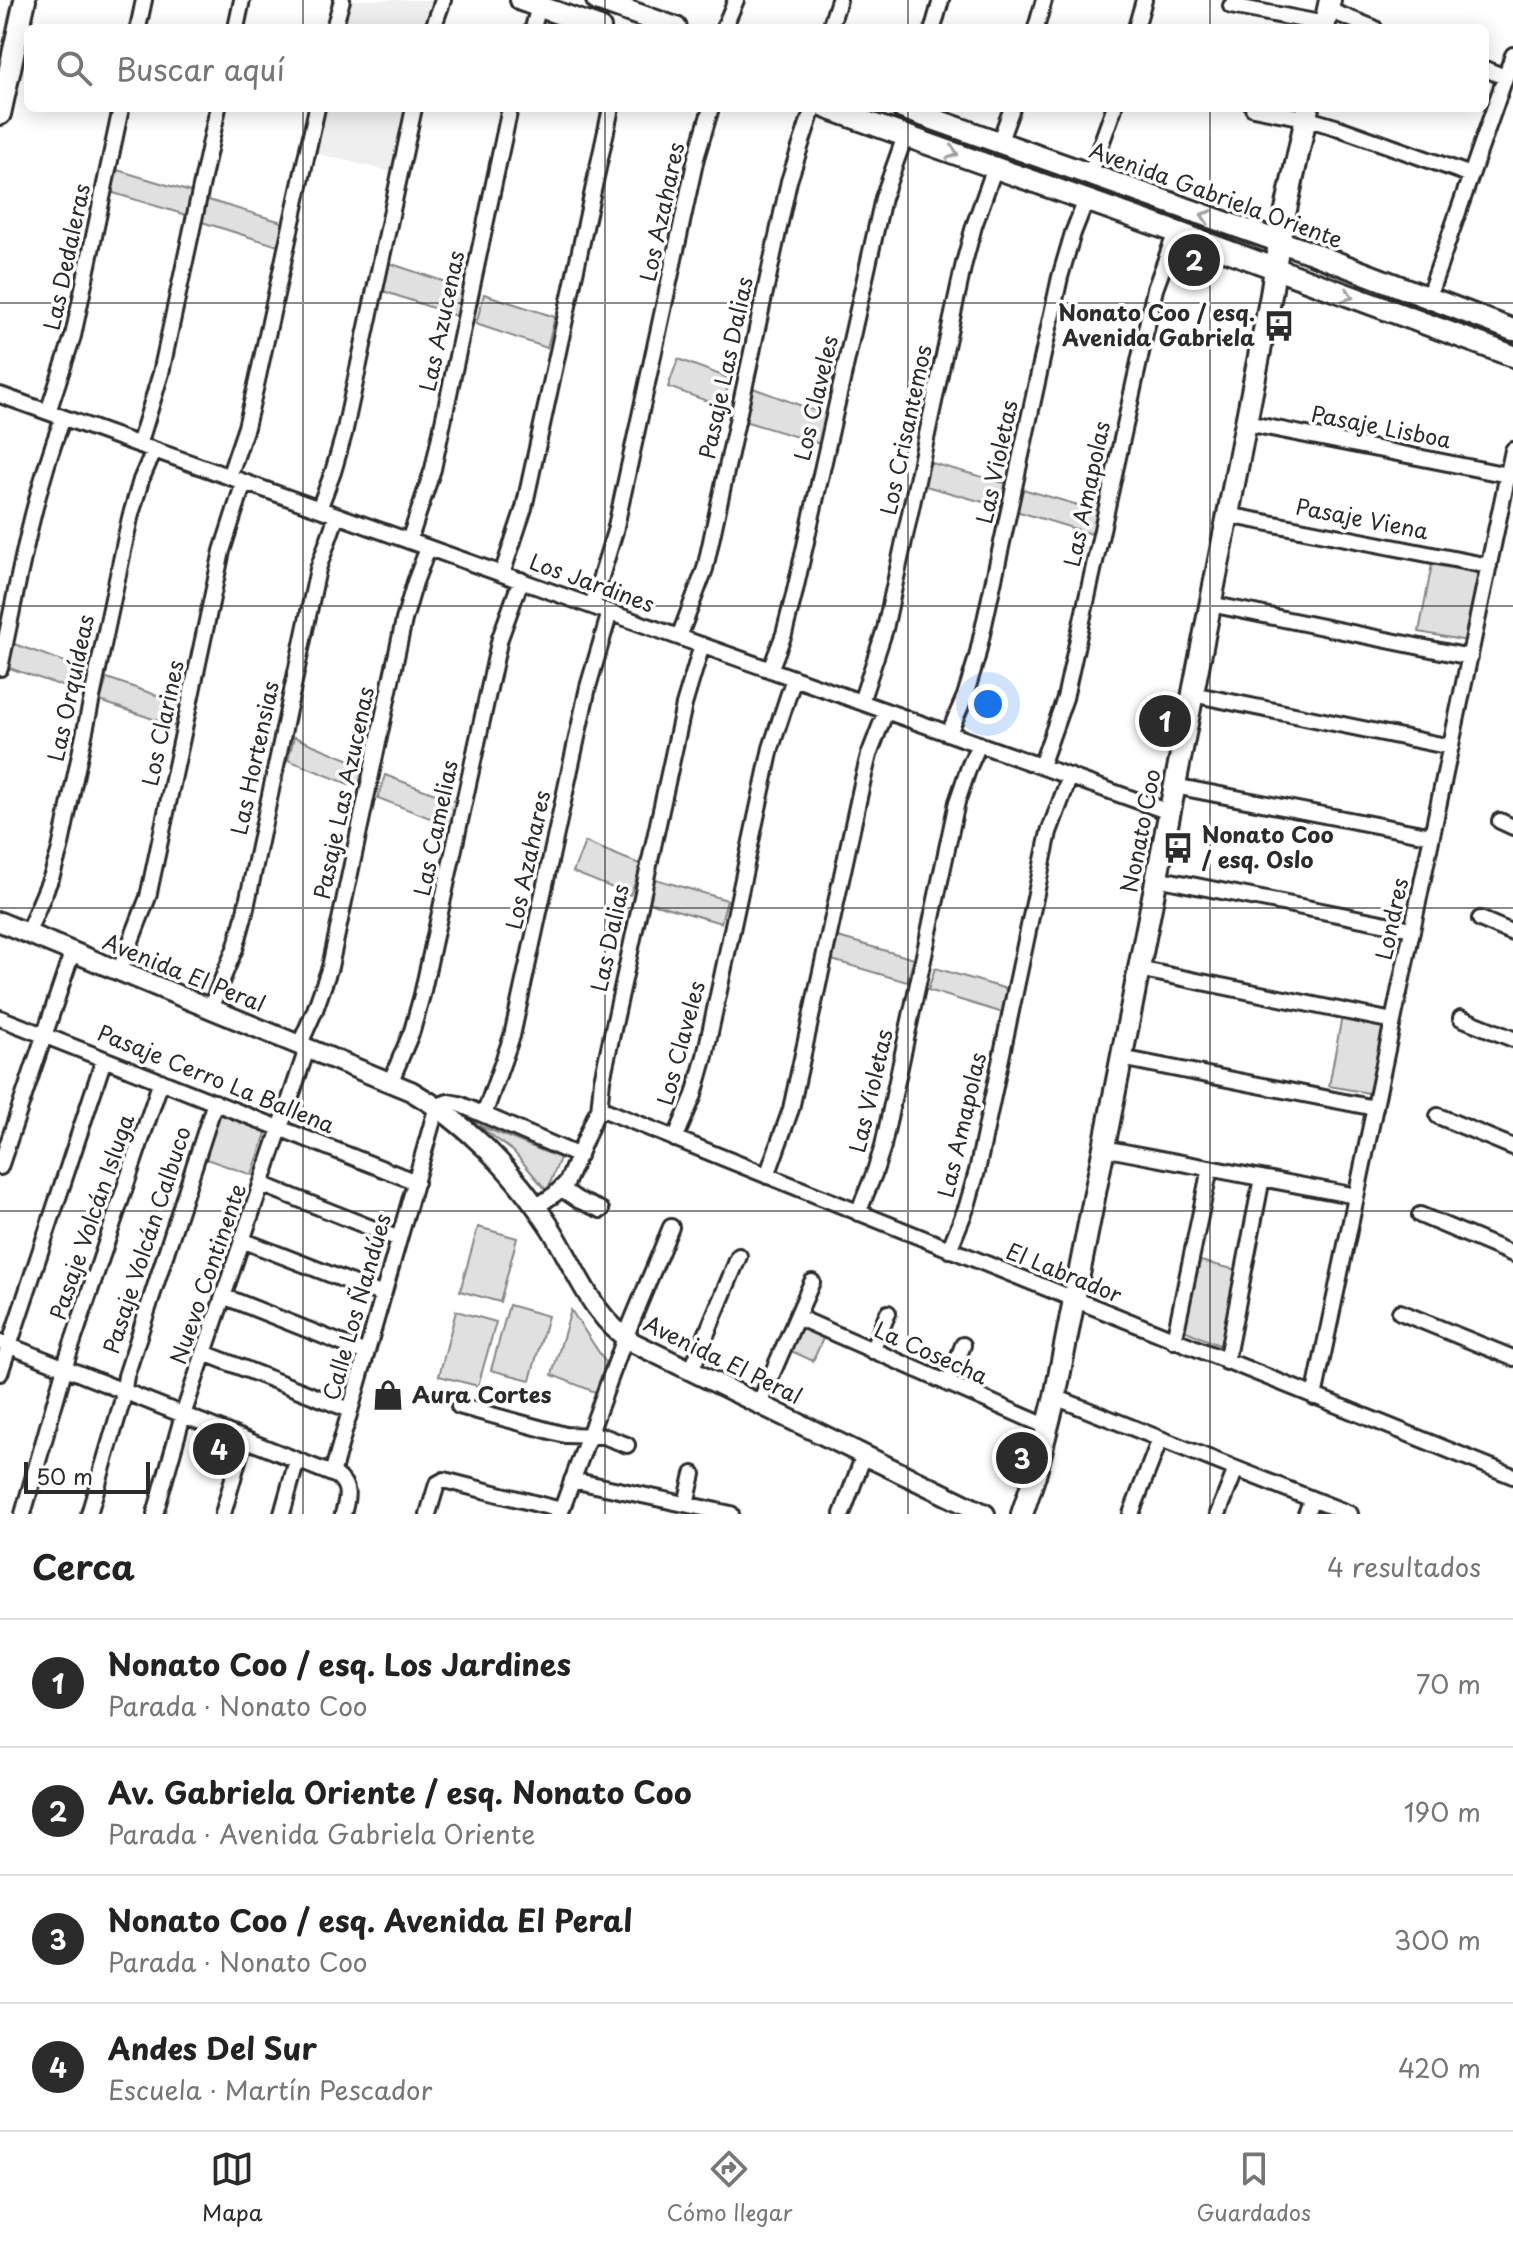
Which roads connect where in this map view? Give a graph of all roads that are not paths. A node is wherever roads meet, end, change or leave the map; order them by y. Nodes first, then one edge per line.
1 (25, 0) edge
2 (144, 0) edge
3 (242, 0) edge
4 (342, 0) edge
5 (443, 0) edge
6 (597, 0) edge
7 (736, 0) edge
8 (839, 0) edge
9 (941, 0) edge
10 (1044, 0) edge
11 (1144, 0) edge
12 (530, 3) edge
13 (630, 6) edge
14 (1231, 6) dead end
15 (1327, 15) edge
16 (139, 24) edge
17 (237, 24) edge
18 (335, 24) edge
19 (434, 24) edge
20 (533, 24) edge
21 (589, 24) edge
22 (668, 24) edge
23 (726, 24) edge
24 (831, 24) edge
25 (934, 24) edge
26 (1037, 24) edge
27 (1137, 24) edge
28 (1360, 24) edge
29 (1513, 55) edge
30 (1489, 71) edge
31 (1505, 77) junction
32 (120, 112) edge
33 (217, 112) edge
34 (316, 112) edge
35 (413, 112) edge
36 (509, 112) edge
37 (610, 112) edge
38 (710, 112) edge
39 (812, 112) edge
40 (838, 112) edge
41 (915, 112) edge
42 (1011, 112) edge
43 (1113, 112) edge
44 (1306, 113) edge
45 (0, 114) edge
46 (905, 136) junction
47 (999, 143) junction
48 (995, 167) junction
49 (1090, 175) junction
50 (1471, 175) junction
51 (1086, 200) junction
52 (1176, 232) junction
53 (1279, 242) junction
54 (1275, 269) junction
55 (1428, 298) junction
56 (1513, 330) edge
57 (1513, 356) edge
58 (0, 395) edge
59 (48, 412) junction
60 (63, 418) junction
61 (1246, 423) junction
62 (139, 445) junction
63 (154, 450) junction
64 (1513, 450) edge
65 (1508, 475) junction
66 (229, 477) junction
67 (244, 482) junction
68 (319, 509) junction
69 (337, 515) junction
70 (1228, 515) junction
71 (409, 541) junction
72 (428, 548) junction
73 (1489, 566) junction
74 (502, 574) junction
75 (521, 580) junction
76 (1210, 604) junction
77 (592, 606) junction
78 (610, 612) junction
79 (679, 637) junction
80 (700, 652) junction
81 (1470, 657) junction
82 (0, 668) edge
83 (770, 670) junction
84 (794, 678) junction
85 (1192, 694) junction
86 (861, 702) junction
87 (886, 711) junction
88 (949, 733) junction
89 (979, 744) junction
90 (1451, 747) junction
91 (1041, 766) junction
92 (1070, 776) junction
93 (1174, 786) junction
94 (1169, 812) junction
95 (1432, 836) junction
96 (1156, 878) junction
97 (1480, 919) dead end
98 (0, 922) edge
99 (1412, 929) junction
100 (1513, 933) edge
101 (27, 934) junction
102 (72, 953) junction
103 (1138, 969) junction
104 (119, 972) junction
105 (210, 1009) junction
106 (0, 1018) edge
107 (1461, 1018) dead end
108 (1393, 1021) junction
109 (44, 1035) junction
110 (1513, 1039) edge
111 (303, 1047) junction
112 (1121, 1058) junction
113 (104, 1059) junction
114 (161, 1081) junction
115 (390, 1083) junction
116 (215, 1102) junction
117 (437, 1106) junction
118 (1375, 1108) junction
119 (599, 1111) junction
120 (484, 1115) junction
121 (1438, 1116) dead end
122 (280, 1128) junction
123 (675, 1139) junction
124 (1513, 1147) edge
125 (1103, 1148) junction
126 (579, 1156) junction
127 (0, 1167) edge
128 (1210, 1168) junction
129 (767, 1176) junction
130 (1262, 1178) junction
131 (416, 1182) junction
132 (261, 1184) junction
133 (562, 1189) junction
134 (1356, 1196) junction
135 (536, 1207) junction
136 (601, 1210) dead end
137 (858, 1213) junction
138 (1420, 1215) dead end
139 (671, 1227) dead end
140 (399, 1239) junction
141 (242, 1240) junction
142 (949, 1250) junction
143 (1513, 1254) edge
144 (739, 1256) dead end
145 (812, 1282) dead end
146 (383, 1295) junction
147 (223, 1296) junction
148 (1073, 1301) junction
149 (1400, 1312) dead end
150 (888, 1313) dead end
151 (797, 1317) junction
152 (625, 1338) junction
153 (1174, 1341) junction
154 (4, 1343) edge
155 (963, 1345) dead end
156 (872, 1351) junction
157 (204, 1353) junction
158 (366, 1353) junction
159 (1513, 1358) edge
160 (1226, 1362) junction
161 (65, 1368) junction
162 (691, 1371) junction
163 (0, 1373) edge
164 (948, 1384) junction
165 (124, 1391) junction
166 (1055, 1397) junction
167 (1314, 1397) junction
168 (759, 1404) junction
169 (459, 1406) dead end
170 (350, 1410) junction
171 (183, 1415) junction
172 (1048, 1427) junction
173 (589, 1435) junction
174 (244, 1439) junction
175 (1160, 1439) junction
176 (627, 1445) dead end
177 (864, 1455) junction
178 (297, 1460) junction
179 (1236, 1469) junction
180 (332, 1474) junction
181 (693, 1474) dead end
182 (1513, 1476) edge
183 (572, 1480) junction
184 (1312, 1499) junction
185 (686, 1504) junction
186 (560, 1512) edge
187 (23, 1514) edge
188 (89, 1514) edge
189 (155, 1514) edge
190 (223, 1514) edge
191 (282, 1514) edge
192 (343, 1514) edge
193 (428, 1514) edge
194 (731, 1514) edge
195 (842, 1514) edge
196 (985, 1514) edge
197 (1022, 1514) edge
198 (1131, 1514) edge
199 (1218, 1514) edge
200 (1306, 1514) edge
201 (1350, 1514) edge

1 - 45 main road
2 - 16 street
3 - 17 street
4 - 18 street
5 - 19 street
6 - 13 main road
7 - 23 street
8 - 24 street
9 - 25 street
10 - 26 street
11 - 27 street
12 - 20 street
12 - 21 main road
13 - 22 main road
14 - 15 street
15 - 28 street
29 - 31 street
30 - 31 street
31 - 50 street
32 - 59 street, Las Dedaleras
33 - 62 street
34 - 66 street
35 - 68 street
36 - 71 street, Las Azucenas
37 - 74 street
38 - 77 street, Los Azahares
39 - 79 street, Pasaje Las Dalias
40 - 46 main road
41 - 47 main road, Avenida Gabriela Oriente
42 - 47 street
43 - 49 street
44 - 50 street
44 - 53 main road, Nonato Coo
46 -> 48 main road
46 - 83 street, Los Claveles
47 - 49 main road, Avenida Gabriela Oriente
48 - 51 main road
48 - 86 street, Los Crisantemos
53 -> 49 main road, Avenida Gabriela Oriente
50 - 55 street
51 - 52 main road
51 - 88 street, Las Violetas
52 - 54 main road
52 - 91 street, Las Amapolas
53 - 54 main road, Nonato Coo
53 - 55 main road, Avenida Gabriela Oriente
54 -> 57 main road
54 - 61 main road, Nonato Coo
55 - 56 main road, Avenida Gabriela Oriente
58 - 59 street, Los Jardines
59 - 60 street, Los Jardines
60 - 62 street, Los Jardines
60 - 82 street
61 - 65 street, Pasaje Lisboa
61 - 70 main road, Nonato Coo
62 - 63 street, Los Jardines
63 - 66 street, Los Jardines
63 - 101 street, Las Orquídeas
64 - 65 street, Londres
65 - 73 street, Londres
66 - 67 street, Los Jardines
67 - 68 street, Los Jardines
67 - 104 street, Los Clarines
68 - 69 street, Los Jardines
69 - 71 street, Los Jardines
69 - 105 street, Las Hortensias
70 - 73 street, Pasaje Viena
70 - 76 main road, Nonato Coo
71 - 72 street, Los Jardines
72 - 74 street, Los Jardines
72 - 111 street, Pasaje Las Azucenas
73 - 81 street, Londres
74 - 75 street, Los Jardines
75 - 77 street, Los Jardines
75 - 115 street, Las Camelias
76 - 81 street
76 - 85 main road, Nonato Coo
77 - 78 street, Los Jardines
78 - 79 street, Los Jardines
78 - 120 street, Los Azahares
79 - 80 street, Los Jardines
80 - 83 street, Los Jardines
80 - 119 street, Las Dalias
81 - 90 street, Londres
83 - 84 street, Los Jardines
84 - 86 street, Los Jardines
84 - 123 street, Los Claveles
85 - 90 street
85 - 93 main road, Nonato Coo
86 - 87 street, Los Jardines
87 - 88 street, Los Jardines
87 - 129 street
88 - 89 street, Los Jardines
89 - 91 street, Los Jardines
89 - 137 street, Las Violetas
90 - 95 street, Londres
91 - 92 street, Los Jardines
92 - 94 street, Los Jardines
92 - 142 street, Las Amapolas
93 - 94 main road, Nonato Coo
93 - 95 street
94 - 96 main road, Nonato Coo
95 - 99 street, Londres
96 - 99 street
96 - 103 main road, Nonato Coo
97 - 100 street
98 - 101 street, Avenida El Peral
99 - 108 street, Londres
101 - 102 street, Avenida El Peral
102 - 104 street, Avenida El Peral
102 - 109 street
103 - 108 street
103 - 112 main road, Nonato Coo
104 - 105 street, Avenida El Peral
105 - 111 street, Avenida El Peral
106 - 109 street, Pasaje Cerro La Ballena
107 - 110 street
108 - 118 street, Londres
109 - 113 street, Pasaje Cerro La Ballena
109 - 127 street
111 - 115 street, Avenida El Peral
111 - 122 street, Nuevo Continente
112 - 118 street
112 - 125 main road, Nonato Coo
113 - 114 street, Pasaje Cerro La Ballena
113 - 154 street
114 - 116 street, Pasaje Cerro La Ballena
114 - 161 street, Pasaje Volcán Isluga
115 - 117 street, Avenida El Peral
116 - 122 street, Pasaje Cerro La Ballena
116 - 165 street, Pasaje Volcán Calbuco
117 - 120 street, Avenida El Peral
117 - 131 street, Calle Los Ñandúes
117 - 135 street, Avenida El Peral
118 - 134 street, Londres
119 - 123 street, El Labrador
119 - 126 street, Las Dalias
120 - 126 street, Avenida El Peral
121 - 124 street
122 - 131 street, Pasaje Cerro La Ballena
122 - 132 street, Nuevo Continente
123 - 129 street, El Labrador
125 - 128 street
125 - 148 main road, Nonato Coo
126 - 133 street, Las Dalias
128 - 130 street
128 - 153 street
129 - 137 street, El Labrador
130 - 134 street
130 - 160 street
131 - 140 street, Calle Los Ñandúes
132 - 140 street
132 - 141 street, Nuevo Continente
133 - 135 street, Las Dalias
133 - 136 street
134 - 167 street, Londres
135 - 152 street, Avenida El Peral
137 - 142 street, El Labrador
138 - 143 street
139 - 152 street
140 - 146 street, Calle Los Ñandúes
141 - 146 street
141 - 147 street, Nuevo Continente
142 - 148 street, El Labrador
144 - 162 street
145 - 151 street
146 - 158 street, Calle Los Ñandúes
147 - 157 street, Nuevo Continente
147 - 158 street
148 - 153 street, El Labrador
148 - 166 main road, Nonato Coo
149 - 159 street
150 - 156 street
151 - 156 street, La Cosecha
151 - 168 street
152 - 162 street, Avenida El Peral
152 - 173 street
153 - 160 street, El Labrador
154 - 161 street
154 - 163 street
155 - 164 street
156 - 164 street, La Cosecha
157 - 170 street
157 - 171 street, Nuevo Continente
158 - 170 street, Calle Los Ñandúes
160 - 167 street, El Labrador
161 - 165 street
161 - 187 street, Pasaje Volcán Isluga
162 - 168 street, Avenida El Peral
164 - 172 street, La Cosecha
165 - 171 street
165 - 188 street, Pasaje Volcán Calbuco
166 - 172 main road, Nonato Coo
166 - 175 street
167 - 182 street, El Labrador
168 - 177 street, Avenida El Peral
169 - 173 street
170 - 180 street, Calle Los Ñandúes
171 - 174 street
171 - 189 street, Nuevo Continente
172 - 197 main road, Nonato Coo
173 - 176 street
173 - 183 street
174 - 178 street
174 - 190 street
175 - 179 street
175 - 198 street
177 - 195 street
177 - 196 street, Avenida El Peral
178 - 180 street
178 - 191 street
179 - 184 street
179 - 199 street
180 - 192 street
181 - 185 street
183 - 185 street
183 - 186 street
184 - 200 street
184 - 201 street
185 - 194 street
186 - 193 street

